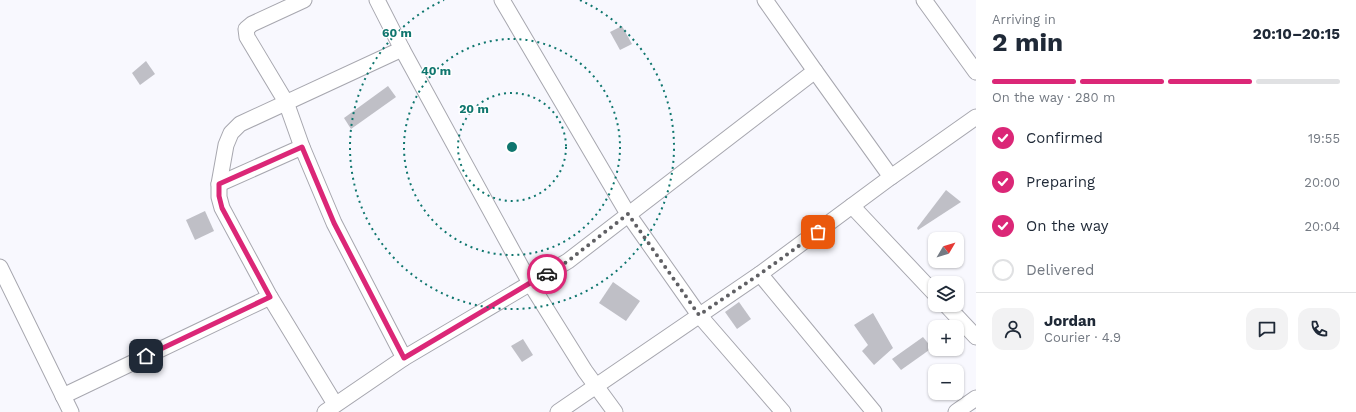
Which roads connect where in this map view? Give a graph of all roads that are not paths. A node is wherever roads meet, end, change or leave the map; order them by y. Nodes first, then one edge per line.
1 (304, 0) edge
2 (377, 0) edge
3 (502, 0) edge
4 (765, 0) edge
5 (924, 0) edge
6 (402, 49) junction
7 (815, 71) junction
8 (976, 72) edge
9 (286, 102) junction
10 (976, 117) edge
11 (302, 147) junction
12 (891, 177) junction
13 (219, 184) junction
14 (852, 206) junction
15 (628, 214) junction
16 (0, 267) edge
17 (760, 274) junction
18 (530, 283) junction
19 (928, 287) edge
20 (270, 297) junction
21 (953, 312) edge
22 (699, 315) junction
23 (976, 337) edge
24 (404, 358) junction
25 (596, 387) junction
26 (63, 396) junction
27 (976, 398) edge
28 (328, 410) edge
29 (71, 412) edge
30 (558, 412) edge
31 (615, 412) edge
32 (783, 412) edge
33 (874, 412) edge
34 (956, 412) edge

1 - 9 street
2 - 6 street
3 - 15 street
4 - 7 street
5 - 8 street
6 - 9 street
6 - 18 street
7 - 12 street
7 - 15 street
9 - 11 street
9 - 13 street
10 - 12 street
11 - 13 street
11 - 24 street
12 - 14 street
13 - 20 street
14 - 17 street
14 - 19 street
15 - 18 street
15 - 22 street
16 - 26 street
17 - 22 street
17 - 33 street
18 - 24 street
18 - 25 street
20 - 26 street
20 - 28 street
21 - 23 street
22 - 25 street
22 - 32 street
24 - 28 street
25 - 30 street
25 - 31 street
26 - 29 street
27 - 34 street

